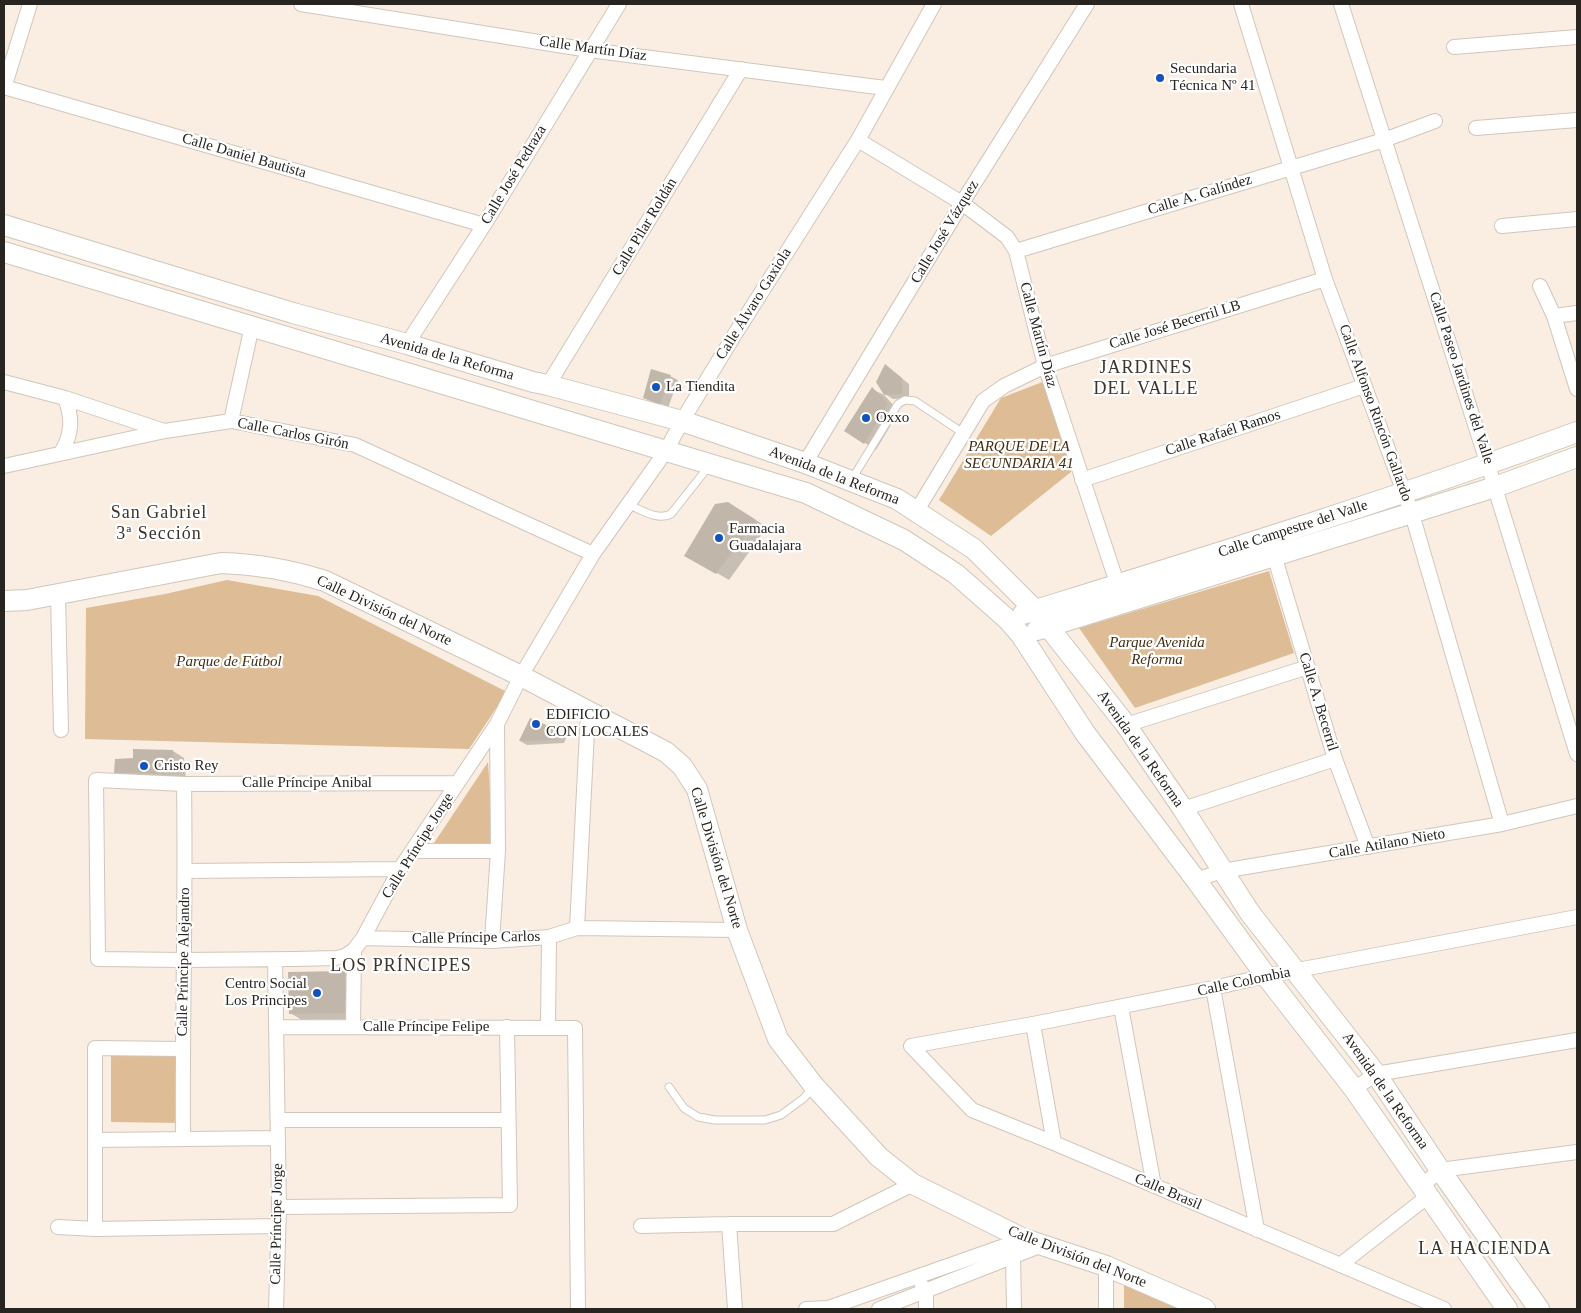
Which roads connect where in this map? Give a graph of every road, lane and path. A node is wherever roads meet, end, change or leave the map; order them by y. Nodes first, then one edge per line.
1 (30, 4) edge
2 (301, 4) edge
3 (618, 4) edge
4 (934, 4) edge
5 (1087, 4) edge
6 (1241, 4) edge
7 (1341, 4) edge
8 (362, 8) edge
9 (1577, 37) edge
10 (1454, 47) dead end
11 (589, 50) junction
12 (741, 69) junction
13 (4, 87) edge
14 (885, 88) junction
15 (1577, 120) edge
16 (1435, 121) dead end
17 (1476, 128) dead end
18 (858, 140) junction
19 (1384, 140) junction
20 (1291, 168) junction
21 (962, 204) junction
22 (1577, 218) edge
23 (4, 224) edge
24 (484, 225) junction
25 (1502, 226) dead end
26 (1016, 251) junction
27 (4, 252) edge
28 (1326, 279) junction
29 (1540, 286) dead end
30 (1577, 313) edge
31 (1554, 316) junction
32 (252, 326) junction
33 (407, 344) junction
34 (1045, 366) junction
35 (4, 382) edge
36 (548, 385) junction
37 (1364, 386) junction
38 (1577, 389) edge
39 (65, 398) junction
40 (231, 421) junction
41 (682, 421) junction
42 (165, 431) junction
43 (1577, 432) edge
44 (963, 433) junction
45 (666, 451) junction
46 (61, 453) junction
47 (1577, 457) edge
48 (805, 463) junction
49 (710, 465) junction
50 (1488, 465) junction
51 (4, 466) edge
52 (1082, 480) junction
53 (851, 481) junction
54 (1495, 487) junction
55 (1405, 492) junction
56 (629, 504) junction
57 (916, 512) junction
58 (1412, 514) junction
59 (593, 554) junction
60 (1274, 556) junction
61 (58, 594) junction
62 (1120, 594) junction
63 (4, 601) edge
64 (1035, 610) junction
65 (1007, 619) junction
66 (1048, 627) junction
67 (1021, 635) junction
68 (1308, 667) junction
69 (521, 676) junction
70 (588, 712) junction
71 (498, 724) junction
72 (1126, 725) junction
73 (61, 730) dead end
74 (1577, 754) edge
75 (1335, 759) junction
76 (457, 783) junction
77 (184, 784) junction
78 (1577, 806) edge
79 (1183, 809) junction
80 (1502, 824) junction
81 (1368, 847) junction
82 (412, 851) junction
83 (498, 851) junction
84 (400, 869) junction
85 (185, 871) junction
86 (1222, 871) junction
87 (1196, 880) junction
88 (1577, 917) edge
89 (577, 928) junction
90 (737, 930) junction
91 (549, 936) junction
92 (363, 938) junction
93 (492, 940) junction
94 (354, 950) junction
95 (183, 960) junction
96 (275, 960) junction
97 (1294, 971) junction
98 (1266, 976) junction
99 (1213, 988) junction
100 (1121, 1007) junction
101 (1033, 1024) junction
102 (548, 1026) junction
103 (276, 1027) junction
104 (352, 1027) junction
105 (507, 1027) junction
106 (1577, 1040) edge
107 (911, 1046) joint
108 (182, 1049) junction
109 (1376, 1074) junction
110 (814, 1086) junction
111 (668, 1087) dead end
112 (1354, 1089) junction
113 (278, 1120) junction
114 (508, 1120) junction
115 (278, 1138) junction
116 (183, 1139) junction
117 (95, 1140) junction
118 (1054, 1143) junction
119 (1577, 1152) edge
120 (1440, 1170) junction
121 (913, 1184) junction
122 (1154, 1186) junction
123 (1424, 1191) junction
124 (279, 1207) junction
125 (729, 1224) junction
126 (278, 1226) junction
127 (641, 1226) dead end
128 (58, 1227) dead end
129 (95, 1229) junction
130 (1257, 1230) junction
131 (1026, 1247) junction
132 (1340, 1265) junction
133 (1106, 1266) junction
134 (916, 1277) junction
135 (926, 1292) junction
136 (276, 1309) edge
137 (578, 1309) edge
138 (735, 1309) edge
139 (806, 1309) edge
140 (828, 1309) edge
141 (879, 1309) edge
142 (926, 1309) edge
143 (1014, 1309) edge
144 (1106, 1309) edge
145 (1205, 1309) edge
146 (1444, 1309) edge
147 (1508, 1309) edge
148 (1539, 1309) edge

1 - 13 street
2 - 8 street, Calle Martín Díaz
3 - 11 street, Calle José Pedraza
4 - 14 street, Calle Álvaro Gaxiola
5 - 21 street, Calle José Vázquez
6 - 20 street, Calle Alfonso Rincón Gallardo
7 - 19 street, Calle Paseo Jardines del Valle
8 - 11 street, Calle Martín Díaz
9 - 10 street
11 - 12 street, Calle Martín Díaz
11 - 24 street, Calle José Pedraza
12 - 14 street, Calle Martín Díaz
12 - 36 street, Calle Pilar Roldán
13 - 24 street, Calle Daniel Bautista
14 - 18 street, Calle Álvaro Gaxiola
15 - 17 street
16 - 19 street, Calle A. Galíndez
18 - 21 street, Calle Martín Díaz
18 - 41 street, Calle Álvaro Gaxiola
19 - 20 street, Calle A. Galíndez
19 - 50 street, Calle Paseo Jardines del Valle
20 - 26 street, Calle A. Galíndez
20 - 28 street, Calle Alfonso Rincón Gallardo
21 - 26 street, Calle Martín Díaz
21 - 48 street, Calle José Vázquez
22 - 25 street
23 - 33 main road, Avenida de la Reforma
24 - 33 street, Calle José Pedraza
26 - 34 street, Calle Martín Díaz
27 - 32 main road, Avenida de la Reforma
28 - 34 street, Calle José Becerril LB
28 - 37 street, Calle Alfonso Rincón Gallardo
29 - 31 street
30 - 31 street
31 - 38 street
32 - 40 street
32 - 45 main road, Avenida de la Reforma
33 - 36 main road, Avenida de la Reforma
34 - 44 street, Calle José Becerril LB
34 - 52 street, Calle Martín Díaz
35 - 39 street
36 - 41 main road, Avenida de la Reforma
37 - 52 street, Calle Rafaél Ramos
37 - 55 street, Calle Alfonso Rincón Gallardo
39 - 42 street
39 - 46 street
40 - 42 street, Calle Carlos Girón
40 - 59 street, Calle Carlos Girón
41 - 45 street, Calle Álvaro Gaxiola
41 - 48 main road, Avenida de la Reforma
42 - 46 street, Calle Carlos Girón
43 - 50 main road, Calle Campestre del Valle
44 - 53 lane
44 - 57 street, Calle José Becerril LB
45 - 49 main road, Avenida de la Reforma
45 - 56 street, Calle Álvaro Gaxiola
46 - 51 street, Calle Carlos Girón
47 - 54 main road, Calle Campestre del Valle
48 - 53 main road, Avenida de la Reforma
49 - 56 lane
49 - 65 main road, Avenida de la Reforma
50 - 54 street, Calle Paseo Jardines del Valle
50 - 55 main road, Calle Campestre del Valle
52 - 62 street, Calle Martín Díaz
53 - 57 main road, Avenida de la Reforma
54 - 58 main road, Calle Campestre del Valle
54 - 74 street, Calle Paseo Jardines del Valle
55 - 58 street, Calle Alfonso Rincón Gallardo
55 - 62 main road, Calle Campestre del Valle
56 - 59 street, Calle Álvaro Gaxiola
57 - 64 main road, Avenida de la Reforma
58 - 60 main road, Calle Campestre del Valle
58 - 80 street, Calle Alfonso Rincón Gallardo
59 - 69 street, Calle Álvaro Gaxiola
60 - 62 main road, Calle Campestre del Valle
60 - 68 street, Calle A. Becerril
61 - 63 main road, Calle División del Norte
61 - 69 main road, Calle División del Norte
61 - 73 street
62 - 64 main road, Calle Campestre del Valle
62 - 66 main road, Calle Campestre del Valle
64 - 65 main road, Calle Campestre del Valle
64 - 66 main road, Avenida de la Reforma
65 - 67 main road, Avenida de la Reforma
66 - 67 main road, Calle Campestre del Valle
66 - 72 main road, Avenida de la Reforma
67 - 87 main road, Avenida de la Reforma
68 - 72 street
68 - 75 street, Calle A. Becerril
69 - 70 main road, Calle División del Norte
69 - 71 street, Calle Príncipe Jorge
70 - 89 street
70 - 90 main road, Calle División del Norte
71 - 76 street, Calle Príncipe Jorge
71 - 83 street
72 - 79 main road, Avenida de la Reforma
75 - 79 street
75 - 81 street, Calle A. Becerril
76 - 77 street, Calle Príncipe Anibal
76 - 82 street, Calle Príncipe Jorge
77 - 85 street, Calle Príncipe Alejandro
77 - 95 street, Calle Príncipe Anibal
78 - 80 street, Calle Atilano Nieto
79 - 86 main road, Avenida de la Reforma
80 - 81 street, Calle Atilano Nieto
81 - 86 street, Calle Atilano Nieto
82 - 83 street
82 - 84 street, Calle Príncipe Jorge
83 - 93 street
84 - 85 street
84 - 92 street, Calle Príncipe Jorge
85 - 95 street, Calle Príncipe Alejandro
86 - 87 street, Calle Atilano Nieto
86 - 97 main road, Avenida de la Reforma
87 - 98 main road, Avenida de la Reforma
88 - 97 street, Calle Colombia
89 - 90 street, Calle Príncipe Carlos
89 - 91 street, Calle Príncipe Carlos
90 - 110 main road, Calle División del Norte
91 - 93 street, Calle Príncipe Carlos
91 - 102 street
92 - 93 street, Calle Príncipe Carlos
92 - 94 street, Calle Príncipe Jorge
94 - 96 street
94 - 104 street
95 - 96 street
95 - 108 street, Calle Príncipe Alejandro
96 - 103 street, Calle Príncipe Jorge
97 - 98 street, Calle Colombia
97 - 109 main road, Avenida de la Reforma
98 - 99 street, Calle Colombia
98 - 112 main road, Avenida de la Reforma
99 - 100 street, Calle Colombia
99 - 130 street
100 - 101 street, Calle Colombia
100 - 122 street
101 - 107 street, Calle Colombia
101 - 118 street
102 - 105 street, Calle Príncipe Felipe
102 - 137 street, Calle Príncipe Felipe
103 - 104 street, Calle Príncipe Felipe
103 - 113 street, Calle Príncipe Jorge
104 - 105 street, Calle Príncipe Felipe
105 - 114 street
106 - 109 street
107 - 118 street, Calle Brasil
108 - 116 street, Calle Príncipe Alejandro
108 - 117 street
109 - 112 street
109 - 120 main road, Avenida de la Reforma
110 - 111 lane
110 - 121 main road, Calle División del Norte
112 - 123 main road, Avenida de la Reforma
113 - 114 street
113 - 115 street, Calle Príncipe Jorge
114 - 124 street
115 - 116 street
115 - 124 street, Calle Príncipe Jorge
116 - 117 street
117 - 129 street
118 - 122 street, Calle Brasil
119 - 120 street
120 - 123 street
120 - 148 main road, Avenida de la Reforma
121 - 125 street
121 - 131 main road, Calle División del Norte
122 - 130 street, Calle Brasil
123 - 132 street
123 - 147 main road, Avenida de la Reforma
124 - 126 street, Calle Príncipe Jorge
125 - 127 street
125 - 138 street
126 - 129 street
126 - 136 street, Calle Príncipe Jorge
128 - 129 street
130 - 132 street, Calle Brasil
131 - 133 main road, Calle División del Norte
131 - 134 street
131 - 135 street
131 - 143 street
132 - 146 street, Calle Brasil
133 - 144 street
133 - 145 main road, Calle División del Norte
134 - 135 street
134 - 140 street
135 - 141 street
135 - 142 street
139 - 140 street

